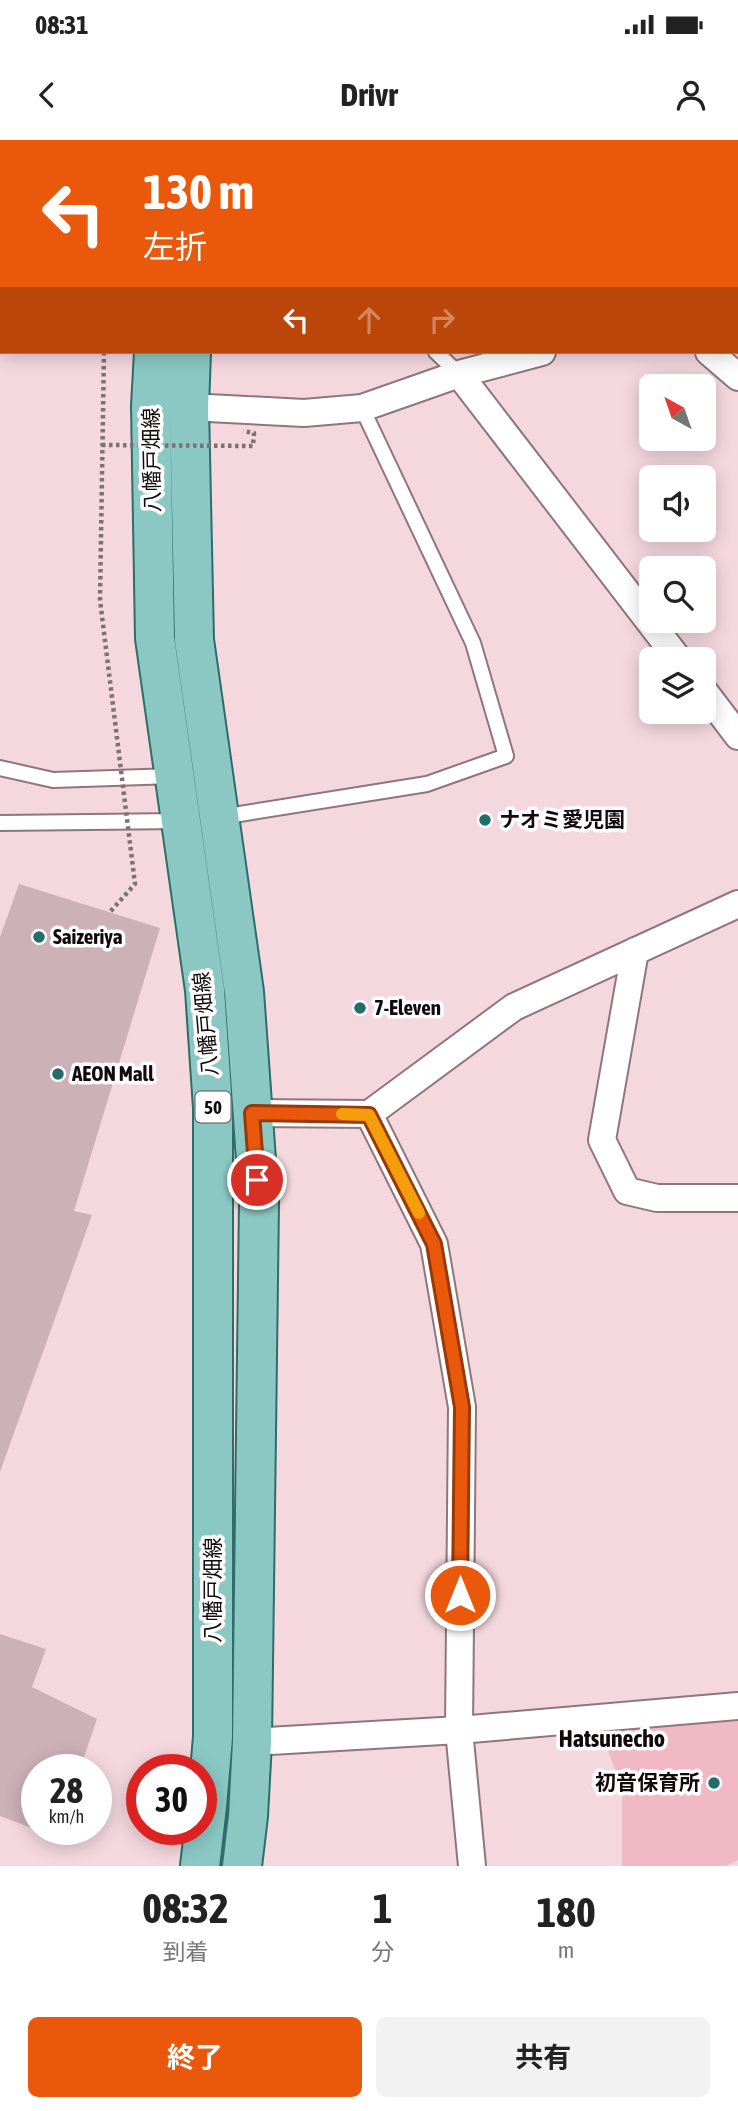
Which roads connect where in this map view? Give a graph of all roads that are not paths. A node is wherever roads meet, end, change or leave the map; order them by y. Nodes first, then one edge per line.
1 (154, 354) edge
2 (191, 354) edge
3 (438, 354) edge
4 (534, 354) edge
5 (711, 354) edge
6 (459, 374) junction
7 (738, 377) edge
8 (189, 407) junction
9 (362, 408) junction
10 (669, 647) edge
11 (716, 707) edge
12 (738, 736) edge
13 (0, 768) edge
14 (195, 806) junction
15 (0, 823) edge
16 (738, 904) edge
17 (635, 951) junction
18 (252, 1113) junction
19 (369, 1115) junction
20 (738, 1198) edge
21 (738, 1706) edge
22 (459, 1730) junction
23 (252, 1742) junction
24 (200, 1866) edge
25 (242, 1866) edge
26 (471, 1866) edge

1 - 14 main road, 八幡戸畑線 / 50
2 - 8 main road, 八幡戸畑線 / 50
3 - 6 lane
4 - 6 street
5 - 7 street
6 - 9 street
6 - 10 street
8 - 9 street
8 - 14 main road, 八幡戸畑線 / 50
9 - 14 lane
11 - 12 street
13 - 14 lane
14 - 15 lane
14 - 18 main road, 八幡戸畑線 / 50
14 - 24 main road, 八幡戸畑線 / 50
16 - 17 street
17 - 19 street
17 - 20 street
18 - 19 street
18 - 23 main road, 八幡戸畑線 / 50
19 - 22 street
21 - 22 street
22 - 23 street
22 - 26 street
23 - 25 main road, 八幡戸畑線 / 50

